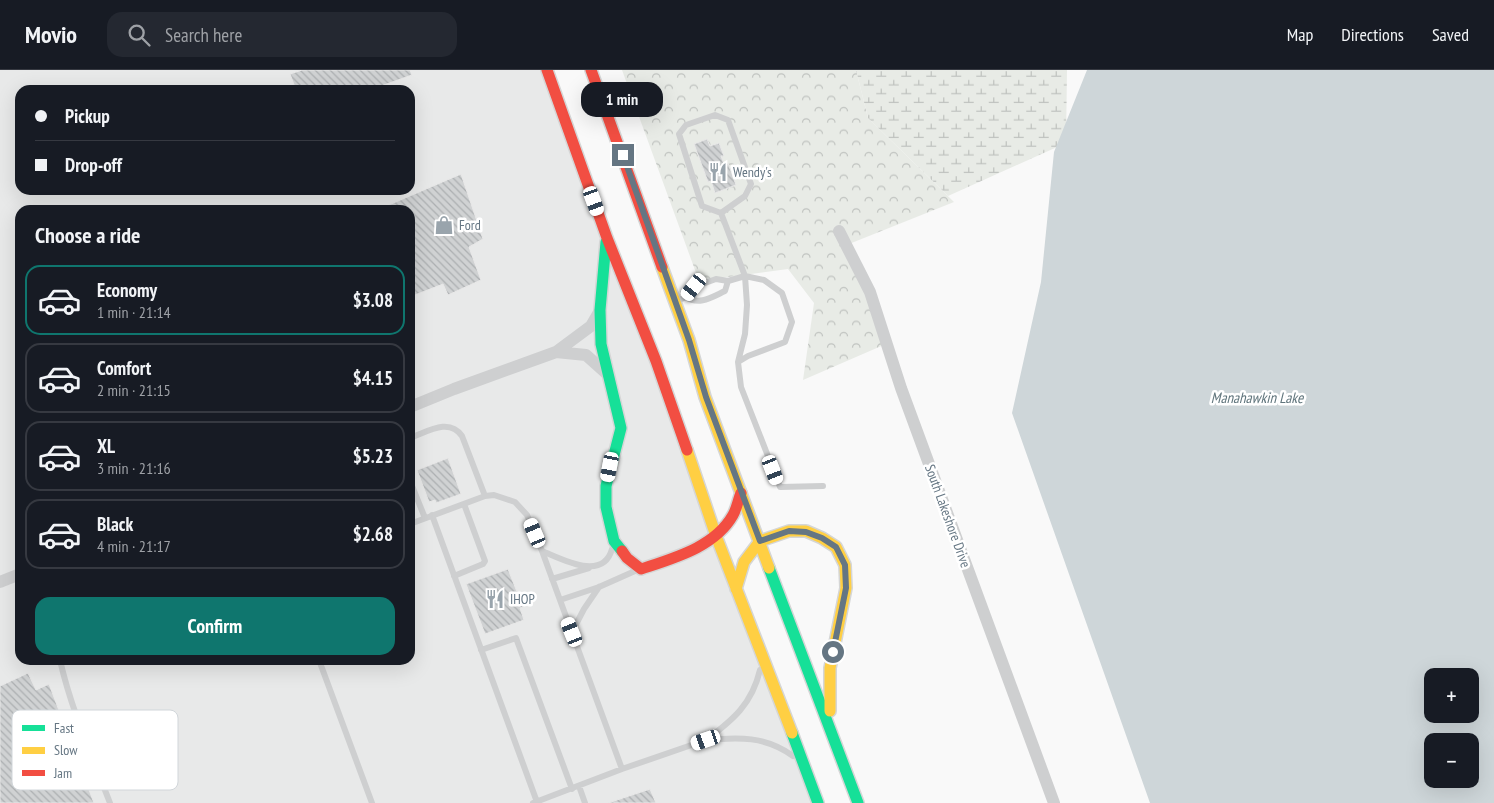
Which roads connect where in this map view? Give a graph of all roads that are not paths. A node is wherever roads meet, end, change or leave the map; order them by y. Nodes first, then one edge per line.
1 (548, 70) edge
2 (591, 70) edge
3 (721, 213) junction
4 (839, 231) dead end
5 (607, 238) junction
6 (745, 276) junction
7 (728, 281) junction
8 (681, 299) junction
9 (600, 310) junction
10 (556, 352) junction
11 (738, 362) junction
12 (610, 377) junction
13 (415, 405) edge
14 (415, 436) edge
15 (823, 486) dead end
16 (415, 493) edge
17 (741, 493) junction
18 (485, 496) junction
19 (464, 504) junction
20 (432, 515) junction
21 (425, 518) junction
22 (415, 522) edge
23 (716, 536) junction
24 (614, 541) junction
25 (760, 541) junction
26 (542, 551) junction
27 (591, 568) junction
28 (641, 569) junction
29 (15, 576) edge
30 (454, 576) junction
31 (552, 579) junction
32 (0, 582) edge
33 (599, 587) junction
34 (736, 589) junction
35 (560, 600) junction
36 (572, 632) junction
37 (481, 650) junction
38 (764, 657) junction
39 (61, 665) edge
40 (321, 665) edge
41 (74, 710) edge
42 (829, 723) junction
43 (706, 740) junction
44 (802, 762) junction
45 (622, 769) junction
46 (575, 788) junction
47 (105, 790) edge
48 (535, 802) edge
49 (110, 803) edge
50 (372, 803) edge
51 (585, 803) edge
52 (818, 803) edge
53 (858, 803) edge
54 (1054, 803) edge

1 - 5 highway
2 - 8 highway
3 - 3 lane
3 - 6 lane
4 - 54 street, South Lakeshore Drive
5 - 9 highway
5 - 23 highway
6 - 7 lane
6 - 11 lane
6 - 11 lane
7 - 8 lane
7 - 8 lane
8 - 17 highway
9 - 10 street
9 - 12 highway
10 - 12 street
10 - 13 street
11 - 15 lane
12 - 24 highway
14 - 18 lane
16 - 21 lane
17 - 23 highway
17 - 25 highway
18 - 19 lane
18 - 26 lane
19 - 20 lane
19 - 30 lane
20 - 21 lane
20 - 30 lane
21 - 22 lane
23 - 28 highway
23 - 34 highway
24 - 27 lane
24 - 28 highway
25 - 34 highway
25 - 42 highway
25 - 42 highway
26 - 27 lane
26 - 31 lane
27 - 31 lane
28 - 33 lane
29 - 32 street
30 - 37 lane
31 - 35 lane
33 - 35 lane
33 - 36 lane
34 - 38 highway
35 - 36 lane
36 - 45 lane
37 - 46 lane
37 - 48 lane
38 - 43 lane
38 - 44 highway
39 - 41 lane
40 - 50 lane
42 - 53 highway
43 - 44 lane
43 - 45 lane
44 - 52 highway
45 - 46 lane
46 - 48 lane
46 - 51 lane
47 - 49 lane

